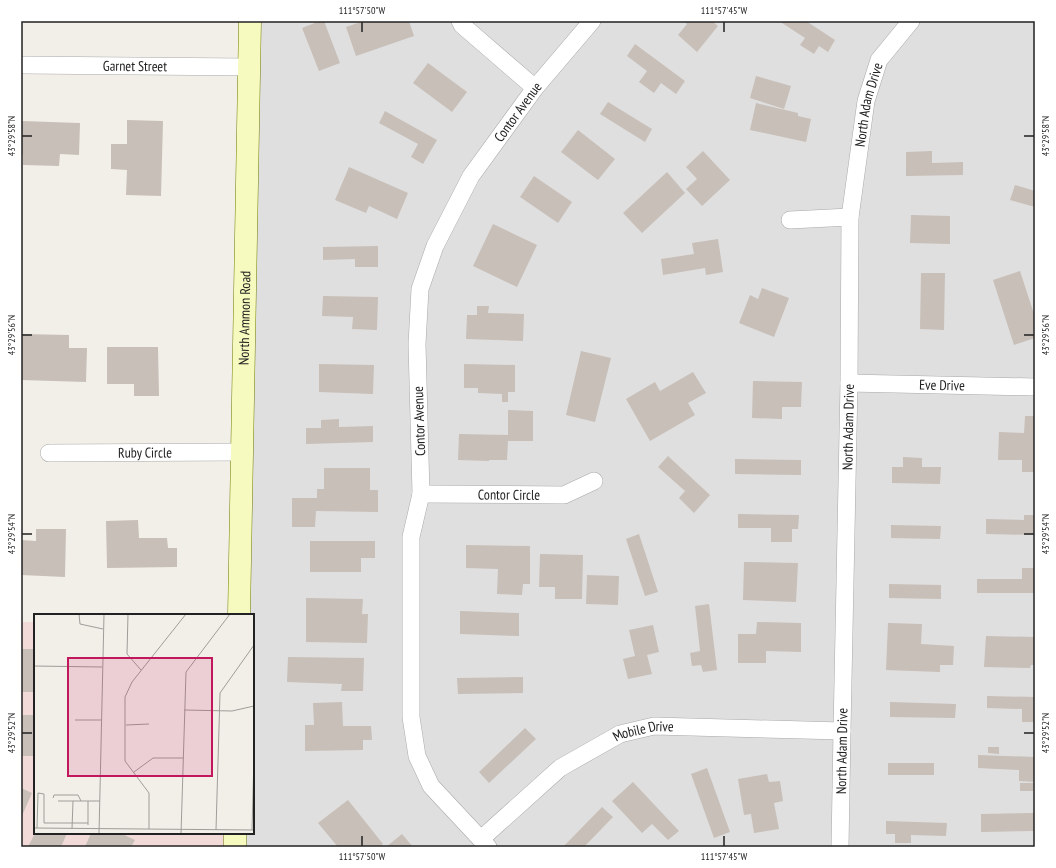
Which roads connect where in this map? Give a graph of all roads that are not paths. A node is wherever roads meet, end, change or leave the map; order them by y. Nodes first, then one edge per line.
1 (250, 21) edge
2 (460, 21) edge
3 (592, 21) edge
4 (910, 21) edge
5 (21, 65) edge
6 (248, 67) junction
7 (535, 88) junction
8 (850, 217) junction
9 (790, 220) dead end
10 (849, 383) junction
11 (1035, 387) edge
12 (242, 452) junction
13 (49, 453) dead end
14 (594, 481) dead end
15 (421, 494) junction
16 (239, 614) edge
17 (842, 731) junction
18 (235, 834) edge
19 (484, 843) edge
20 (235, 847) edge
21 (840, 847) edge

1 - 6 main road, North Ammon Road
2 - 7 street
3 - 7 street, Contor Avenue
4 - 8 street, North Adam Drive
5 - 6 street, Garnet Street
6 - 12 main road, North Ammon Road
7 - 15 street, Contor Avenue
8 - 9 street
8 - 10 street, North Adam Drive
10 - 11 street, Eve Drive
10 - 17 street, North Adam Drive
12 - 13 street, Ruby Circle
12 - 16 main road, North Ammon Road
14 - 15 street, Contor Circle
15 - 19 street, Contor Avenue
17 - 19 street, Mobile Drive
17 - 21 street, North Adam Drive
18 - 20 main road

